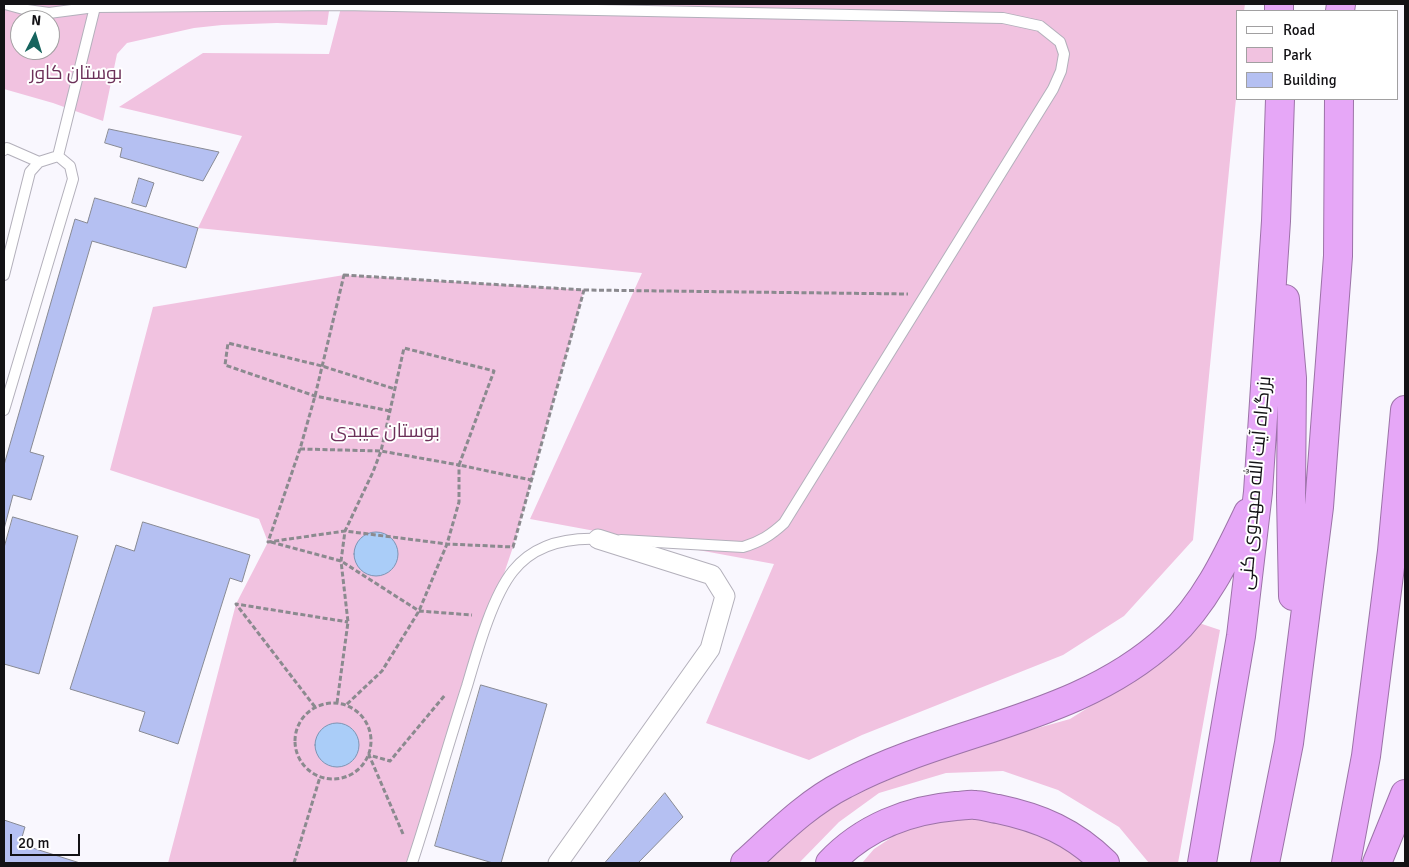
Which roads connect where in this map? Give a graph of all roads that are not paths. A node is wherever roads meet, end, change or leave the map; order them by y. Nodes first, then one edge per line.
1 (5, 4) edge
2 (342, 5) edge
3 (95, 7) junction
4 (1280, 100) edge
5 (1340, 100) edge
6 (4, 150) edge
7 (58, 156) junction
8 (40, 162) junction
9 (1276, 221) junction
10 (4, 275) edge
11 (4, 410) edge
12 (1405, 410) edge
13 (1258, 492) junction
14 (598, 538) junction
15 (1295, 687) junction
16 (1405, 794) edge
17 (413, 861) edge
18 (558, 863) edge
19 (745, 863) edge
20 (830, 863) edge
21 (1105, 863) edge
22 (1202, 863) edge
23 (1265, 863) edge
24 (1346, 863) edge
25 (1377, 863) edge

1 - 3 lane
2 - 3 lane
2 - 14 lane
3 - 7 lane
4 - 9 highway, بزرگراه آیت الله مهدوی کنی
5 - 15 highway
6 - 8 lane
7 - 8 lane
7 - 11 lane
8 - 10 lane
9 - 13 highway, بزرگراه آیت الله مهدوی کنی
9 - 15 highway
12 - 24 highway
13 - 19 highway
13 - 22 highway, بزرگراه آیت الله مهدوی کنی
14 - 17 lane
14 - 18 street
15 - 23 highway
16 - 25 highway
20 - 21 highway

